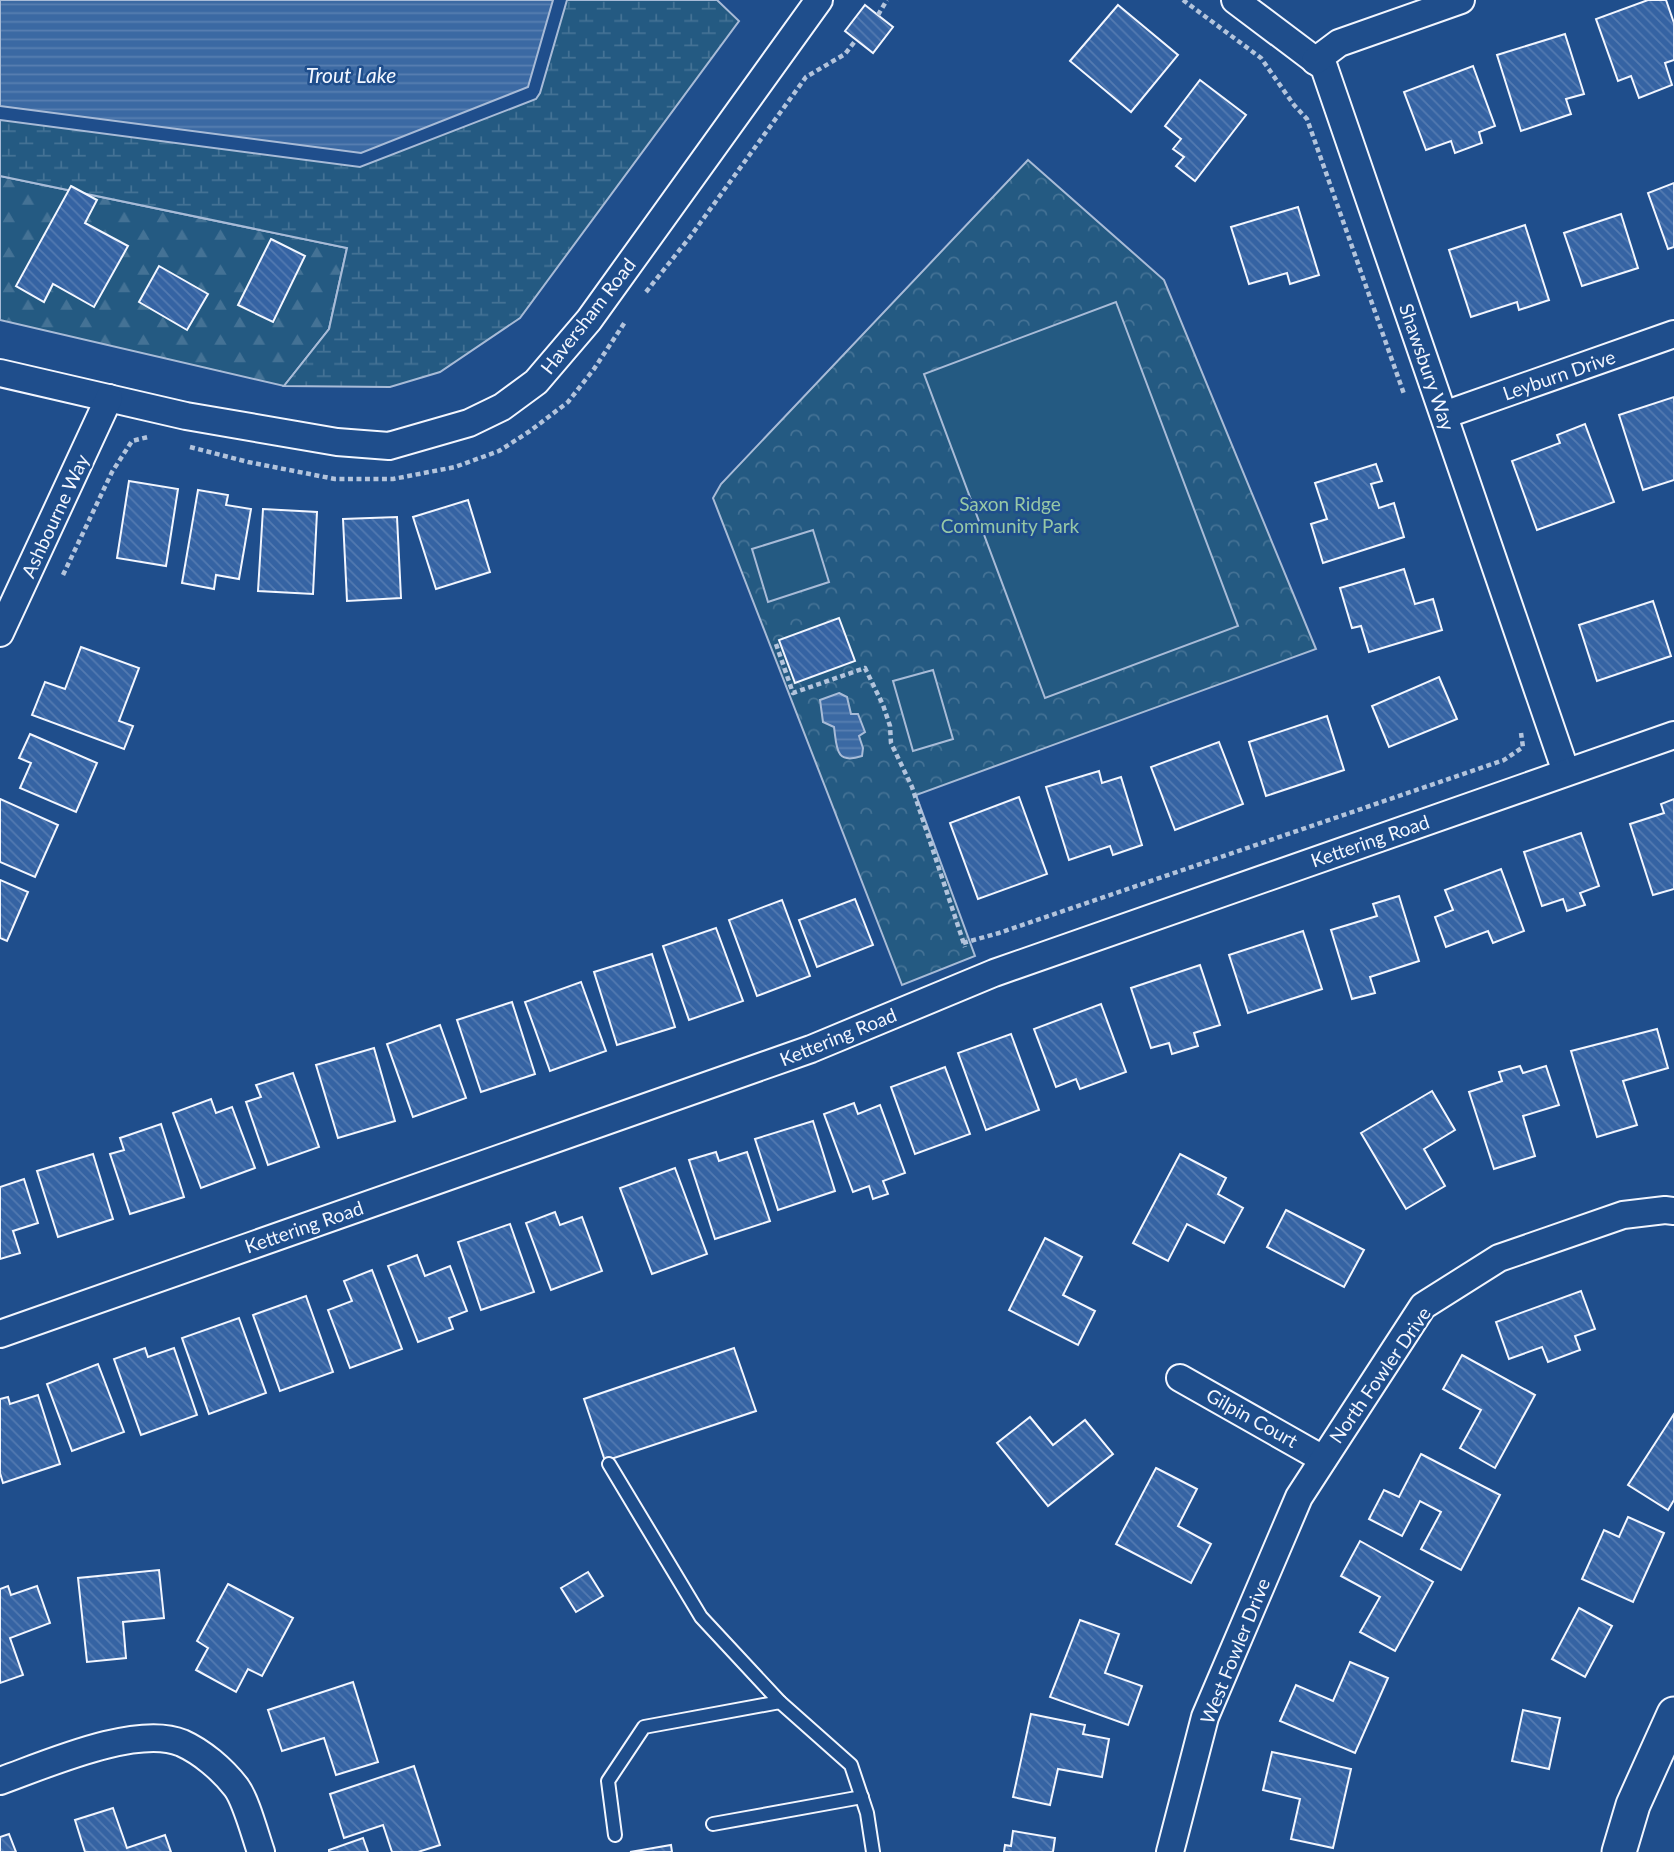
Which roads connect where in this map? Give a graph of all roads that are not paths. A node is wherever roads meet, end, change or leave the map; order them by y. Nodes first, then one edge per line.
1 (819, 0) edge
2 (1235, 0) edge
3 (1461, 0) edge
4 (1315, 61) junction
5 (1674, 334) edge
6 (0, 373) edge
7 (109, 398) junction
8 (1444, 415) junction
9 (0, 633) edge
10 (1674, 735) edge
11 (1566, 772) junction
12 (1674, 1211) edge
13 (0, 1334) edge
14 (1180, 1378) dead end
15 (1323, 1459) junction
16 (609, 1464) dead end
17 (780, 1702) junction
18 (1674, 1714) edge
19 (0, 1781) edge
20 (862, 1797) junction
21 (713, 1824) dead end
22 (615, 1835) dead end
23 (261, 1852) edge
24 (873, 1852) edge
25 (1170, 1852) edge
26 (1619, 1852) edge

1 - 7 street, Haversham Road
2 - 4 street, Shawsbury Way
3 - 4 street
4 - 8 street, Shawsbury Way
5 - 8 street, Leyburn Drive
6 - 7 street, Haversham Road
7 - 9 street, Ashbourne Way
8 - 11 street, Shawsbury Way
10 - 11 street, Kettering Road
11 - 13 street, Kettering Road
12 - 15 street, North Fowler Drive
14 - 15 street, Gilpin Court
15 - 25 street, West Fowler Drive
16 - 17 lane
17 - 20 lane
17 - 22 lane
18 - 26 street
19 - 23 street
20 - 21 lane
20 - 24 lane

